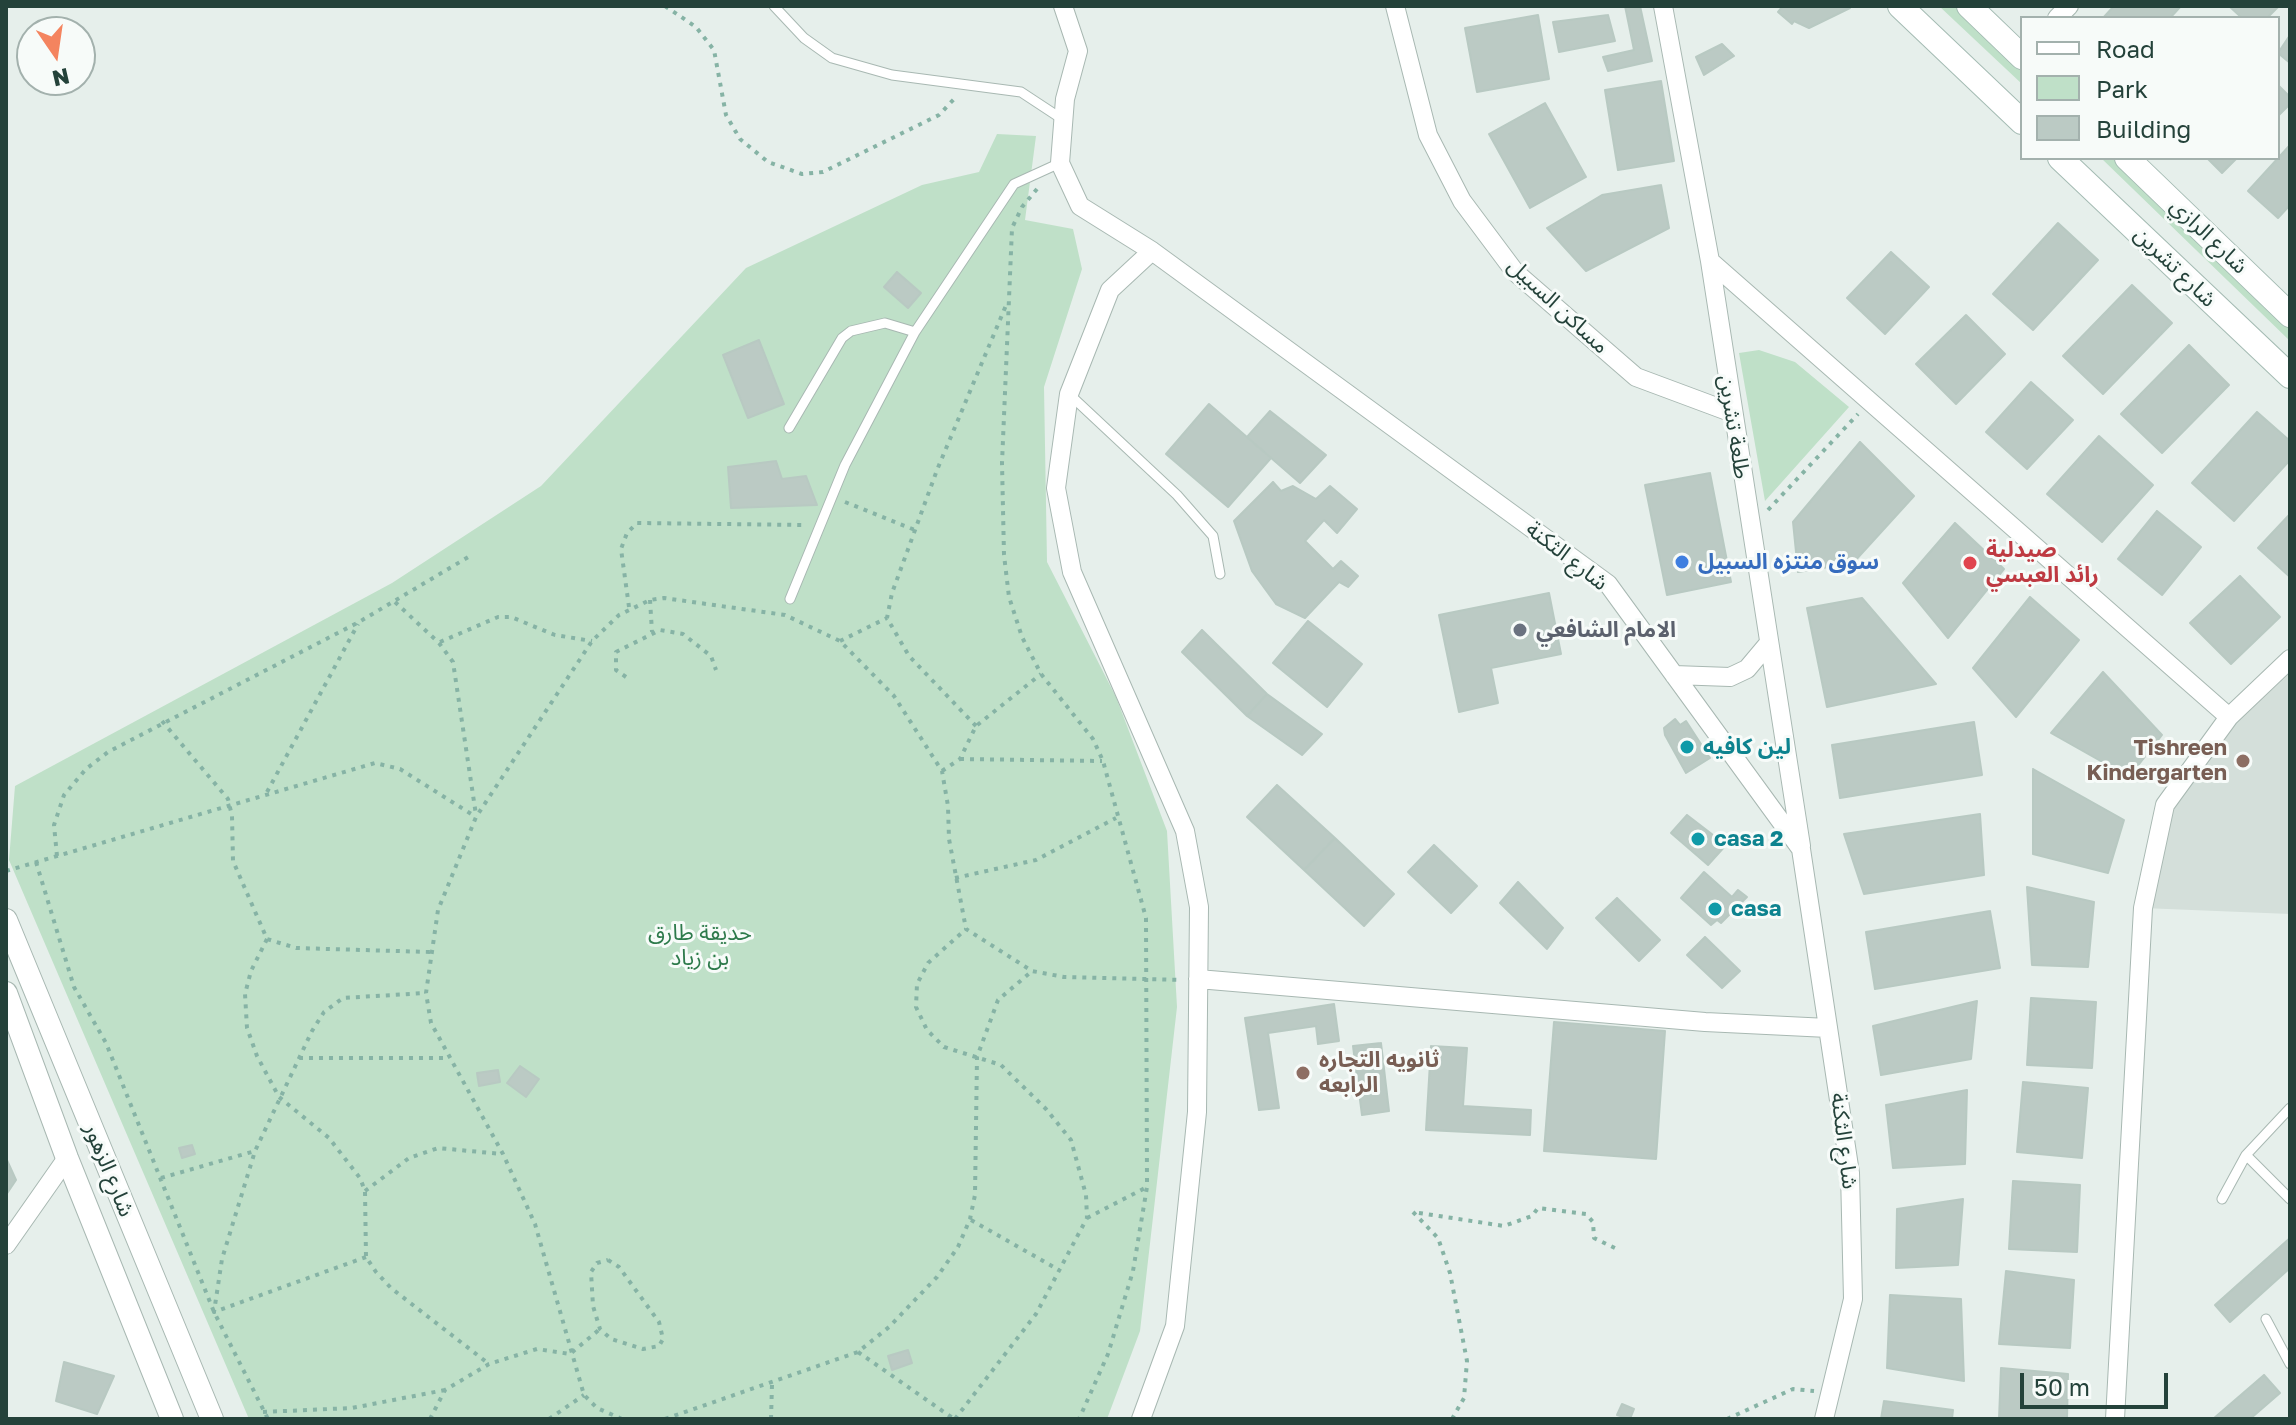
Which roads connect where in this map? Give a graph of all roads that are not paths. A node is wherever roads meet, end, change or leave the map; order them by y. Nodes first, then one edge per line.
1 (774, 6) edge
2 (1063, 6) edge
3 (1395, 6) edge
4 (1663, 6) edge
5 (1900, 6) edge
6 (1969, 6) edge
7 (2020, 54) edge
8 (1063, 120) junction
9 (2020, 120) edge
10 (2062, 160) edge
11 (2129, 160) edge
12 (1060, 163) junction
13 (1152, 251) junction
14 (1710, 261) junction
15 (2290, 315) edge
16 (915, 332) junction
17 (2290, 376) edge
18 (1069, 394) junction
19 (1730, 412) junction
20 (789, 428) dead end
21 (1220, 574) dead end
22 (790, 599) dead end
23 (1768, 644) junction
24 (2290, 659) edge
25 (1674, 675) junction
26 (2229, 717) junction
27 (1801, 849) junction
28 (6, 920) edge
29 (1198, 979) junction
30 (6, 993) edge
31 (1828, 1028) junction
32 (2290, 1108) edge
33 (2246, 1155) junction
34 (67, 1158) junction
35 (2222, 1199) dead end
36 (2290, 1199) edge
37 (6, 1245) edge
38 (2266, 1319) dead end
39 (2290, 1364) edge
40 (172, 1419) edge
41 (212, 1419) edge
42 (1141, 1419) edge
43 (1824, 1419) edge
44 (2115, 1419) edge

1 - 8 lane
2 - 8 street, شارع الثكنة
3 - 19 street, مساكن السبيل
4 - 14 street, طلعة تشرين
5 - 9 main road
6 - 7 main road
8 - 12 street, شارع الثكنة
10 - 17 main road, شارع تشرين
11 - 15 main road, شارع الرازي
12 - 13 street, شارع الثكنة
12 - 16 lane
13 - 18 street
13 - 25 street, شارع الثكنة
14 - 19 street, طلعة تشرين
14 - 26 street
16 - 20 lane
16 - 22 lane
18 - 21 lane
18 - 29 street
19 - 23 street, طلعة تشرين
23 - 25 street
23 - 27 street, طلعة تشرين
24 - 26 street
25 - 27 street, شارع الثكنة
26 - 44 street
27 - 31 street, شارع الثكنة
28 - 41 street, شارع الزهور
29 - 31 street
29 - 42 street
30 - 34 street, شارع الزهور
31 - 43 street, شارع الثكنة
32 - 33 lane
33 - 35 lane
33 - 36 lane
34 - 37 street
34 - 40 street, شارع الزهور
38 - 39 lane

